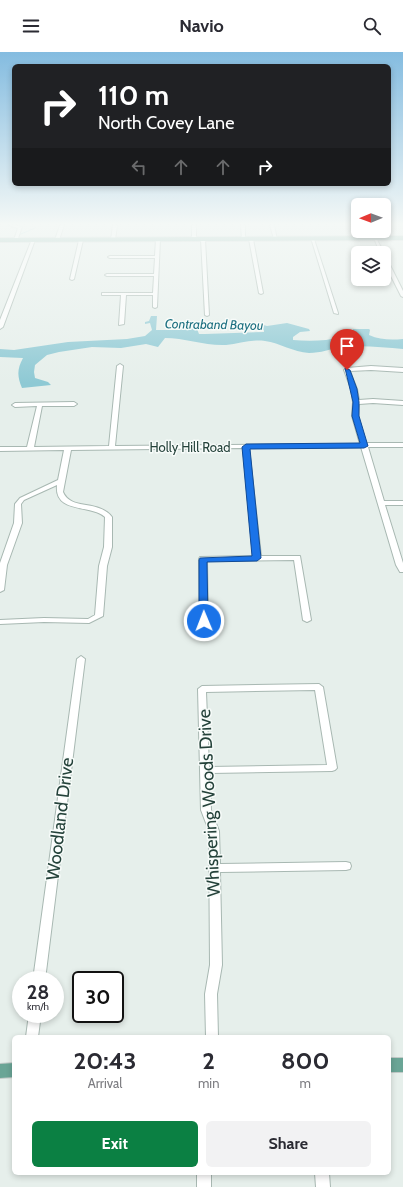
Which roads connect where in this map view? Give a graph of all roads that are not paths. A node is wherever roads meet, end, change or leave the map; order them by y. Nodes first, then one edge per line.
1 (19, 278) edge
2 (156, 278) edge
3 (206, 278) edge
4 (258, 278) edge
5 (325, 278) edge
6 (394, 278) edge
7 (261, 293) dead end
8 (104, 294) dead end
9 (124, 294) junction
10 (155, 294) junction
11 (403, 296) edge
12 (155, 307) dead end
13 (336, 313) dead end
14 (207, 315) dead end
15 (121, 324) dead end
16 (0, 327) edge
17 (120, 366) dead end
18 (403, 370) edge
19 (356, 402) junction
20 (403, 403) edge
21 (40, 404) junction
22 (74, 404) dead end
23 (14, 405) dead end
24 (403, 445) edge
25 (364, 446) junction
26 (246, 447) junction
27 (30, 448) junction
28 (68, 448) junction
29 (112, 448) junction
30 (0, 449) edge
31 (61, 481) junction
32 (381, 503) junction
33 (403, 503) edge
34 (400, 554) edge
35 (257, 558) junction
36 (403, 570) edge
37 (0, 590) edge
38 (307, 620) dead end
39 (204, 621) dead end
40 (0, 622) edge
41 (81, 659) dead end
42 (205, 770) junction
43 (346, 866) dead end
44 (215, 868) junction
45 (40, 971) edge
46 (34, 1023) edge
47 (32, 1035) edge
48 (212, 1035) edge
49 (391, 1065) edge
50 (403, 1065) edge
51 (12, 1070) edge
52 (0, 1071) edge
53 (204, 1175) edge
54 (322, 1175) edge
55 (204, 1187) edge
56 (323, 1187) edge

1 - 16 street
2 - 10 street
3 - 14 street
4 - 7 street
5 - 13 street
6 - 11 street
8 - 9 street
9 - 10 street
9 - 15 street
10 - 12 street
17 - 29 street
18 - 19 street
19 - 20 street
19 - 25 street
21 - 22 street
21 - 23 street
21 - 27 street
24 - 25 street, Holly Hill Road
25 - 26 street, Holly Hill Road
25 - 32 street
26 - 29 street, Holly Hill Road
26 - 35 street
27 - 28 street, Holly Hill Road
27 - 30 street, Holly Hill Road
28 - 29 street, Holly Hill Road
28 - 31 street
31 - 37 street
31 - 40 street
32 - 33 street
32 - 34 street
34 - 36 street
35 - 38 street
35 - 39 street
41 - 45 street, Woodland Drive
42 - 42 street, Whispering Woods Drive
42 - 44 street, Whispering Woods Drive
43 - 44 street
44 - 48 street, Whispering Woods Drive
46 - 47 street
49 - 50 main road
51 - 52 main road
53 - 55 street
54 - 56 street

